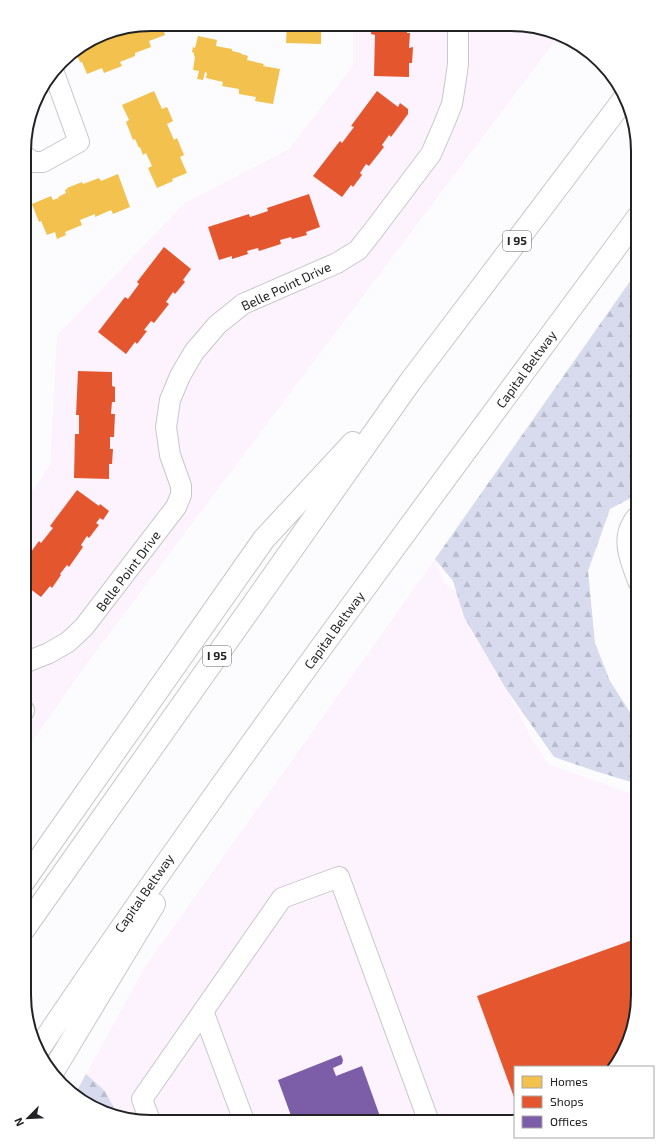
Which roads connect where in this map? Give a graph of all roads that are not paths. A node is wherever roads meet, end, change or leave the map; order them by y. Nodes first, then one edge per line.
1 (458, 31) edge
2 (56, 78) edge
3 (621, 103) edge
4 (31, 160) edge
5 (631, 227) edge
6 (410, 382) junction
7 (631, 525) edge
8 (631, 559) edge
9 (31, 660) edge
10 (285, 697) junction
11 (31, 871) edge
12 (31, 919) edge
13 (203, 1011) junction
14 (42, 1045) edge
15 (55, 1067) edge
16 (148, 1115) edge
17 (242, 1115) edge
18 (426, 1115) edge

1 - 9 street, Belle Point Drive
2 - 4 street
3 - 6 highway, I 95
5 - 10 highway, Capital Beltway
6 - 11 highway
6 - 12 highway, I 95
7 - 8 street
10 - 14 highway, Capital Beltway
10 - 15 highway
13 - 16 street
13 - 17 street
13 - 18 street

